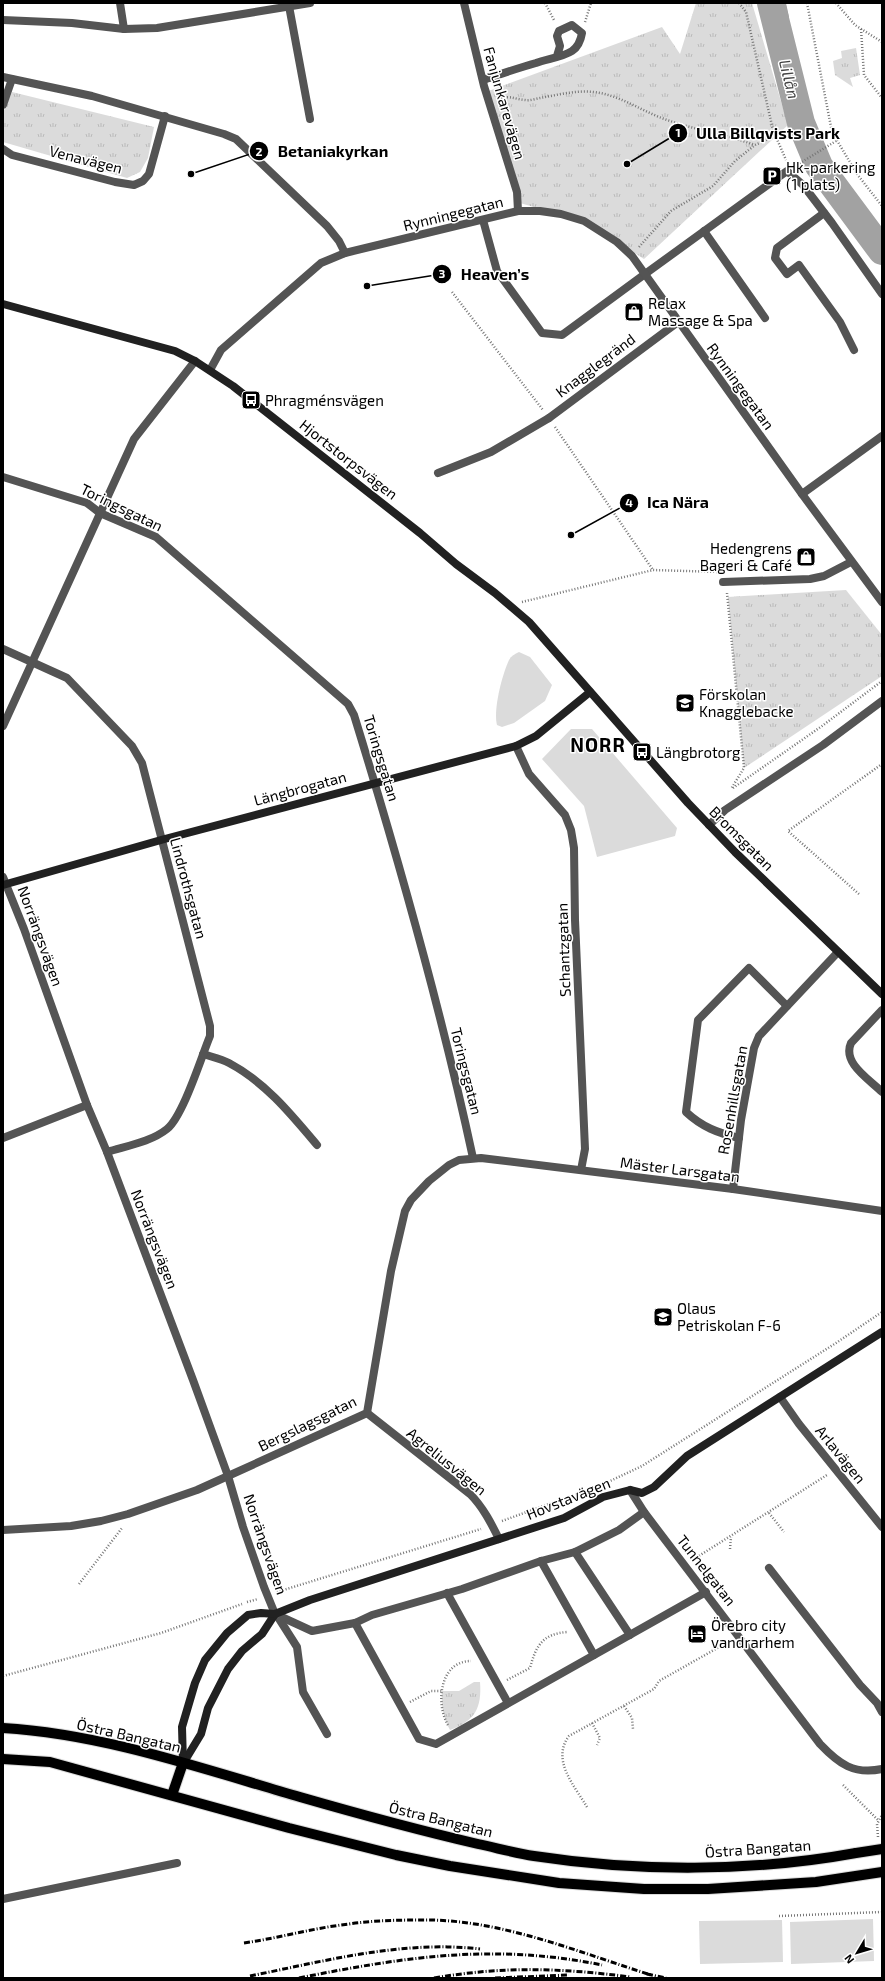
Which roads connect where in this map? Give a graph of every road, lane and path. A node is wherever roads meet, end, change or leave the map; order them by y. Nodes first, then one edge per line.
1 (120, 3) edge
2 (310, 3) edge
3 (464, 3) edge
4 (545, 3) edge
5 (591, 3) edge
6 (740, 3) edge
7 (807, 3) edge
8 (836, 3) edge
9 (290, 6) junction
10 (3, 20) edge
11 (124, 29) junction
12 (861, 29) junction
13 (559, 31) junction
14 (582, 33) junction
15 (882, 42) edge
16 (557, 56) junction
17 (3, 76) edge
18 (12, 78) junction
19 (483, 80) junction
20 (882, 98) edge
21 (489, 101) junction
22 (3, 104) edge
23 (165, 116) junction
24 (310, 119) dead end
25 (775, 136) junction
26 (835, 142) junction
27 (755, 145) junction
28 (3, 149) edge
29 (802, 162) dead end
30 (787, 171) junction
31 (882, 206) edge
32 (518, 211) junction
33 (824, 213) junction
34 (483, 220) junction
35 (704, 231) junction
36 (345, 253) junction
37 (630, 254) junction
38 (645, 274) junction
39 (882, 294) edge
40 (3, 304) edge
41 (765, 318) dead end
42 (678, 322) junction
43 (854, 350) dead end
44 (195, 361) junction
45 (210, 370) junction
46 (882, 436) edge
47 (438, 473) dead end
48 (3, 477) edge
49 (802, 494) junction
50 (100, 513) junction
51 (851, 562) junction
52 (723, 582) junction
53 (882, 602) edge
54 (513, 608) junction
55 (3, 649) edge
56 (32, 661) junction
57 (882, 681) edge
58 (590, 692) junction
59 (882, 701) edge
60 (3, 726) edge
61 (516, 746) junction
62 (882, 764) edge
63 (375, 782) junction
64 (731, 789) junction
65 (740, 800) junction
66 (709, 825) junction
67 (162, 840) junction
68 (4, 882) edge
69 (859, 894) dead end
70 (838, 952) junction
71 (882, 994) edge
72 (787, 1006) junction
73 (882, 1010) edge
74 (203, 1054) junction
75 (882, 1092) edge
76 (88, 1105) junction
77 (3, 1138) edge
78 (739, 1138) junction
79 (317, 1145) dead end
80 (107, 1152) junction
81 (473, 1158) junction
82 (582, 1170) junction
83 (733, 1189) junction
84 (882, 1211) edge
85 (882, 1312) edge
86 (882, 1332) edge
87 (780, 1398) junction
88 (367, 1413) junction
89 (836, 1470) junction
90 (228, 1476) junction
91 (603, 1484) dead end
92 (597, 1486) dead end
93 (630, 1490) junction
94 (644, 1512) junction
95 (769, 1512) junction
96 (128, 1514) junction
97 (517, 1516) dead end
98 (882, 1526) edge
99 (3, 1530) edge
100 (784, 1532) dead end
101 (471, 1533) dead end
102 (731, 1537) junction
103 (499, 1539) junction
104 (730, 1549) dead end
105 (575, 1552) junction
106 (541, 1561) junction
107 (685, 1565) junction
108 (769, 1568) dead end
109 (79, 1584) dead end
110 (294, 1586) dead end
111 (706, 1592) junction
112 (447, 1593) junction
113 (248, 1602) dead end
114 (275, 1614) junction
115 (355, 1623) junction
116 (581, 1632) junction
117 (630, 1635) junction
118 (739, 1636) junction
119 (594, 1655) junction
120 (488, 1667) junction
121 (3, 1676) edge
122 (498, 1685) junction
123 (442, 1690) junction
124 (508, 1703) junction
125 (624, 1706) junction
126 (402, 1707) junction
127 (882, 1712) edge
128 (592, 1724) junction
129 (3, 1728) edge
130 (633, 1730) dead end
131 (327, 1734) dead end
132 (453, 1734) junction
133 (597, 1745) dead end
134 (3, 1759) edge
135 (184, 1763) junction
136 (882, 1769) edge
137 (843, 1785) dead end
138 (172, 1795) junction
139 (587, 1807) dead end
140 (878, 1821) dead end
141 (882, 1849) edge
142 (177, 1863) dead end
143 (882, 1872) edge
144 (3, 1899) edge
145 (882, 1912) edge
146 (780, 1916) dead end

1 - 11 street
2 - 9 street
3 - 19 street, Fanjunkarevägen
4 - 13 path
5 - 14 path
6 - 25 path
7 - 26 path
8 - 12 path
9 - 11 street
9 - 24 street
10 - 11 street
12 - 15 path
12 - 20 path
13 - 14 street
13 - 16 street
14 - 16 street
16 - 19 street
17 - 18 street
18 - 22 street
18 - 23 street
19 - 21 street, Fanjunkarevägen
21 - 27 path
21 - 32 street, Fanjunkarevägen
23 - 28 street, Venavägen
23 - 36 street
25 - 27 path
25 - 30 path
26 - 29 path
26 - 31 path
27 - 37 path
30 - 33 street
30 - 35 street
32 - 34 street, Rynningegatan
32 - 37 street, Rynningegatan
33 - 39 street
33 - 43 street
34 - 36 street, Rynningegatan
34 - 38 street
35 - 38 street
35 - 41 street
36 - 45 street
37 - 38 street, Rynningegatan
38 - 42 street, Rynningegatan
40 - 44 street, Hjortstorpsvägen
42 - 47 street, Knagglegränd
42 - 49 street, Rynningegatan
44 - 45 street, Hjortstorpsvägen
44 - 50 street
45 - 54 street, Hjortstorpsvägen
46 - 49 street
48 - 50 street, Toringsgatan
49 - 51 street, Rynningegatan
50 - 56 street
50 - 63 street, Toringsgatan
51 - 52 street
51 - 53 street, Rynningegatan
52 - 54 path
52 - 64 path
54 - 58 street, Hjortstorpsvägen
55 - 56 street, Lindrothsgatan
56 - 60 street
56 - 67 street, Lindrothsgatan
57 - 64 path
58 - 61 street, Längbrogatan
58 - 66 street, Bromsgatan
59 - 65 street
61 - 63 street, Längbrogatan
61 - 82 street, Schantzgatan
62 - 69 path
63 - 67 street, Längbrogatan
63 - 81 street, Toringsgatan
64 - 65 path
65 - 66 street
66 - 70 street, Bromsgatan
67 - 68 street, Längbrogatan
67 - 74 street, Lindrothsgatan
68 - 76 street, Norrängsvägen
70 - 71 street, Bromsgatan
70 - 72 street, Rosenhillsgatan
72 - 78 street, Rosenhillsgatan
72 - 78 street
73 - 75 street
74 - 79 street
74 - 80 street, Lindrothsgatan
76 - 77 street
76 - 80 street, Norrängsvägen
78 - 83 street, Rosenhillsgatan
80 - 90 street, Norrängsvägen
81 - 82 street, Mäster Larsgatan
81 - 88 street, Bergslagsgatan
82 - 83 street, Mäster Larsgatan
83 - 84 street, Mäster Larsgatan
85 - 91 path
86 - 87 street, Hovstavägen
87 - 89 street, Arlavägen
87 - 93 street, Hovstavägen
88 - 90 street, Bergslagsgatan
88 - 103 street, Agreliusvägen
89 - 95 path
89 - 98 street, Arlavägen
90 - 96 street, Bergslagsgatan
90 - 114 street, Norrängsvägen
92 - 97 path
93 - 94 street, Tunnelgatan
93 - 103 street, Hovstavägen
94 - 105 street
94 - 107 street, Tunnelgatan
95 - 100 path
95 - 102 path
96 - 99 street, Bergslagsgatan
96 - 109 path
101 - 110 path
102 - 104 path
102 - 107 path
103 - 114 street, Hovstavägen
105 - 106 street
105 - 117 street
106 - 112 street
106 - 116 street
107 - 111 street, Tunnelgatan
108 - 127 street
111 - 117 street
111 - 118 street, Tunnelgatan
112 - 115 street
112 - 120 street
113 - 121 path
114 - 115 street
114 - 131 street, Norrängsvägen
114 - 135 street
114 - 135 street, Hovstavägen
115 - 126 street
116 - 119 street
116 - 122 path
117 - 119 street
118 - 125 path
118 - 136 street, Tunnelgatan
119 - 124 street
120 - 122 street
120 - 123 path
122 - 124 street
123 - 126 path
123 - 132 path
124 - 132 street
125 - 128 path
125 - 130 path
126 - 132 street
128 - 133 path
128 - 139 path
129 - 135 main road, Östra Bangatan
134 - 138 main road
135 - 138 main road
135 - 141 main road, Östra Bangatan, bridge
137 - 140 path
138 - 143 main road
142 - 144 street
145 - 146 path

